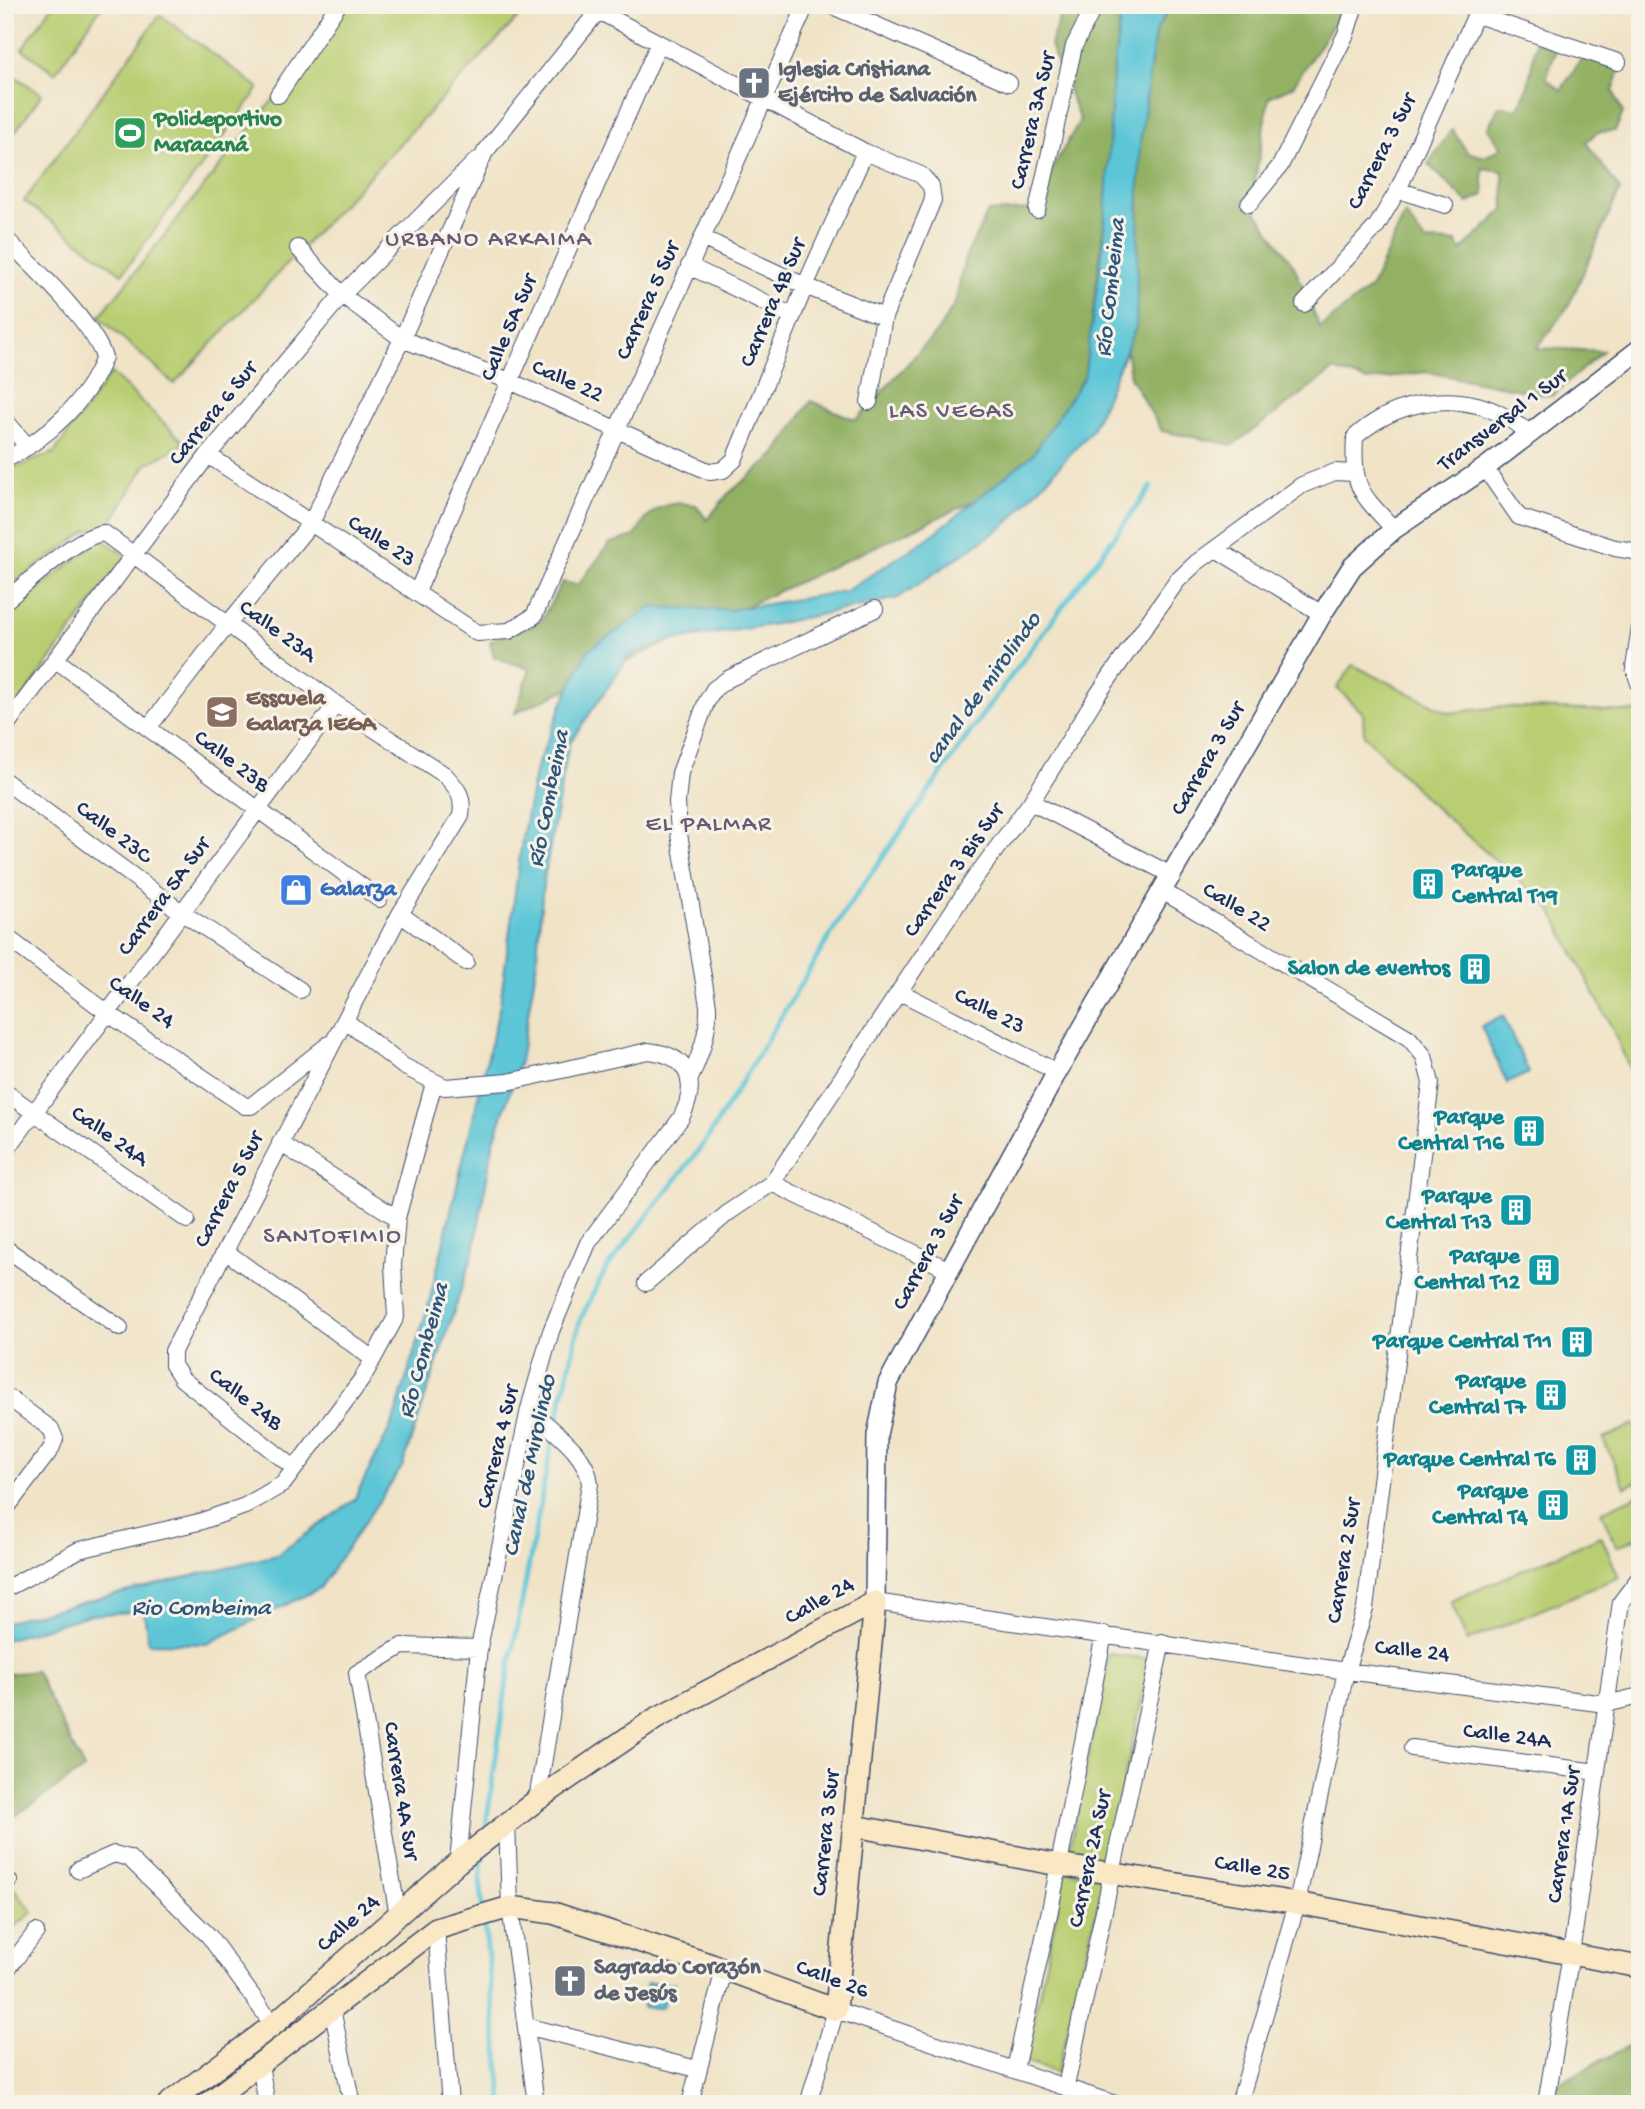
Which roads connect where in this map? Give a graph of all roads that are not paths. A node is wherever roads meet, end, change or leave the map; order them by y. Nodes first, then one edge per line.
1 (338, 5) edge
2 (806, 5) edge
3 (830, 5) edge
4 (1094, 5) edge
5 (1355, 5) edge
6 (597, 7) edge
7 (1478, 10) edge
8 (659, 43) junction
9 (1618, 62) dead end
10 (1009, 83) dead end
11 (278, 94) dead end
12 (764, 98) junction
13 (485, 152) junction
14 (865, 152) junction
15 (1398, 190) junction
16 (1249, 204) dead end
17 (1445, 205) dead end
18 (1037, 210) dead end
19 (5, 238) edge
20 (702, 238) junction
21 (298, 248) dead end
22 (689, 266) junction
23 (805, 286) junction
24 (342, 295) junction
25 (1304, 304) dead end
26 (793, 316) junction
27 (884, 317) junction
28 (402, 339) junction
29 (1640, 349) edge
30 (512, 382) junction
31 (869, 402) dead end
32 (5, 420) edge
33 (618, 429) junction
34 (1530, 433) junction
35 (28, 447) junction
36 (208, 455) junction
37 (5, 460) edge
38 (1485, 468) junction
39 (723, 470) joint
40 (1353, 473) junction
41 (311, 523) junction
42 (1394, 529) junction
43 (1216, 549) junction
44 (1640, 552) edge
45 (134, 556) junction
46 (417, 592) junction
47 (5, 601) edge
48 (875, 609) dead end
49 (1322, 614) junction
50 (534, 616) joint
51 (228, 624) junction
52 (1640, 627) edge
53 (56, 660) junction
54 (1640, 686) edge
55 (336, 704) junction
56 (5, 727) edge
57 (148, 729) junction
58 (5, 781) edge
59 (458, 789) joint
60 (1031, 802) junction
61 (257, 810) junction
62 (1168, 884) junction
63 (379, 899) dead end
64 (181, 912) junction
65 (400, 914) junction
66 (5, 936) edge
67 (466, 962) dead end
68 (300, 990) dead end
69 (900, 992) junction
70 (109, 1014) junction
71 (346, 1021) junction
72 (336, 1038) junction
73 (1424, 1056) joint
74 (1057, 1072) junction
75 (689, 1081) junction
76 (439, 1085) junction
77 (5, 1092) edge
78 (251, 1106) joint
79 (33, 1112) junction
80 (280, 1143) junction
81 (5, 1152) edge
82 (772, 1183) junction
83 (397, 1218) junction
84 (187, 1220) dead end
85 (5, 1248) edge
86 (225, 1251) junction
87 (949, 1270) junction
88 (646, 1283) dead end
89 (120, 1328) dead end
90 (373, 1359) junction
91 (173, 1365) joint
92 (5, 1395) edge
93 (529, 1409) junction
94 (293, 1467) junction
95 (5, 1510) edge
96 (1640, 1577) edge
97 (5, 1589) edge
98 (875, 1602) junction
99 (1104, 1634) junction
100 (1162, 1642) junction
101 (479, 1648) junction
102 (1346, 1671) junction
103 (1640, 1696) edge
104 (1606, 1704) junction
105 (1412, 1748) dead end
106 (1597, 1772) junction
107 (537, 1800) junction
108 (505, 1824) junction
109 (855, 1826) junction
110 (460, 1860) junction
111 (1059, 1865) junction
112 (78, 1870) dead end
113 (1110, 1872) junction
114 (1297, 1903) junction
115 (503, 1909) junction
116 (398, 1916) junction
117 (442, 1926) junction
118 (36, 1932) dead end
119 (1571, 1954) junction
120 (1640, 1967) edge
121 (724, 1969) junction
122 (5, 1972) edge
123 (332, 2009) junction
124 (835, 2010) junction
125 (273, 2025) junction
126 (526, 2026) junction
127 (260, 2065) junction
128 (697, 2069) junction
129 (1015, 2069) junction
130 (1066, 2086) junction
131 (168, 2104) edge
132 (207, 2104) edge
133 (267, 2104) edge
134 (352, 2104) edge
135 (450, 2104) edge
136 (536, 2104) edge
137 (690, 2104) edge
138 (808, 2104) edge
139 (1115, 2104) edge
140 (1239, 2104) edge
141 (1546, 2104) edge

1 - 11 street
2 - 12 street, Carrera 5 Sur
3 - 10 street
4 - 18 street, Carrera 3A Sur
5 - 16 street
6 - 8 street
6 - 13 street, Carrera 6 Sur
7 - 9 street
7 - 15 street, Carrera 3 Sur
8 - 12 street
8 - 30 street, Calle 5A Sur
12 - 14 street
12 - 20 street, Carrera 5 Sur
13 - 24 street, Carrera 6 Sur
13 - 28 street, Carrera 6 Sur
14 - 23 street, Carrera 4B Sur
14 - 27 street
15 - 17 street
15 - 25 street, Carrera 3 Sur
19 - 35 street
20 - 22 street, Carrera 5 Sur
20 - 23 street
21 - 24 street, Calle 22
22 - 26 street
22 - 33 street, Carrera 5 Sur
23 - 26 street, Carrera 4B Sur
23 - 27 street
24 - 28 street, Calle 22
24 - 36 street, Carrera 6 Sur
26 - 39 street, Carrera 4B Sur
27 - 31 street
28 - 30 street, Calle 22
28 - 41 street, Carrera 6 Sur
29 - 34 street, Transversal 1 Sur
30 - 33 street, Calle 22
30 - 46 street, Calle 5A Sur
32 - 35 street
33 - 39 street, Calle 22
33 - 50 street, Carrera 5 Sur
34 - 38 street, Transversal 1 Sur
34 - 40 street
35 - 37 street
36 - 41 street, Calle 23
36 - 45 street, Carrera 6 Sur
38 - 42 street, Transversal 1 Sur
38 - 44 street
40 - 42 street
40 - 43 street, Carrera 3 Bis Sur
41 - 46 street, Calle 23
41 - 51 street, Carrera 6 Sur
42 - 49 street, Carrera 3 Sur
43 - 49 street
43 - 60 street, Carrera 3 Bis Sur
45 - 47 street, Calle 23A
45 - 51 street, Calle 23A
45 - 53 street, Carrera 6 Sur
46 - 50 street, Calle 23
48 - 75 street, Carrera 4 Sur
49 - 62 street, Carrera 3 Sur
51 - 55 street, Calle 23A
51 - 57 street, Carrera 6 Sur
52 - 54 street
53 - 56 street, Carrera 6 Sur
53 - 57 street, Calle 23B
55 - 59 street, Calle 23A
55 - 61 street, Carrera 5A Sur
57 - 61 street, Calle 23B
58 - 64 street, Calle 23C
59 - 65 street, Carrera 5 Sur
60 - 62 street, Calle 22
60 - 69 street, Carrera 3 Bis Sur
61 - 63 street, Calle 23B
61 - 64 street, Carrera 5A Sur
62 - 73 street, Calle 22
62 - 74 street, Carrera 3 Sur
64 - 68 street, Calle 23C
64 - 70 street, Carrera 5A Sur
65 - 67 street
65 - 71 street, Carrera 5 Sur
66 - 70 street, Calle 24
69 - 74 street, Calle 23
69 - 82 street, Carrera 3 Bis Sur
70 - 78 street, Calle 24
70 - 79 street, Carrera 5A Sur
71 - 72 street, Carrera 5 Sur
71 - 76 street
72 - 78 street, Carrera 5 Sur
72 - 80 street, Carrera 5 Sur
73 - 102 street, Carrera 2 Sur
74 - 87 street, Carrera 3 Sur
75 - 76 street
75 - 93 street, Carrera 4 Sur
76 - 83 street
77 - 79 street, Calle 24A
79 - 81 street, Carrera 5A Sur
79 - 84 street, Calle 24A
80 - 83 street
80 - 86 street, Carrera 5 Sur
82 - 87 street
82 - 88 street, Carrera 3 Bis Sur
83 - 90 street
85 - 89 street
86 - 90 street
86 - 91 street, Carrera 5 Sur
87 - 98 street, Carrera 3 Sur
90 - 94 street
91 - 94 street, Calle 24B
92 - 95 street
93 - 101 street, Carrera 4 Sur
93 - 107 street
94 - 97 street
96 - 104 street, Carrera 1A Sur
98 - 99 street, Calle 24
98 - 107 main road, Calle 24
98 - 109 main road, Carrera 3 Sur
99 - 100 street, Calle 24
99 - 111 street, Carrera 2A Sur
100 - 102 street, Calle 24
100 - 113 street, Carrera 2A Sur
101 - 110 street, Carrera 4 Sur
101 - 116 street, Carrera 4A Sur
102 - 104 street, Calle 24
102 - 114 street, Carrera 2 Sur
103 - 104 street, Calle 24
104 - 106 street, Carrera 1A Sur
105 - 106 street, Calle 24A
106 - 119 street, Carrera 1A Sur
107 - 108 main road, Calle 24
108 - 110 main road, Calle 24
108 - 115 street
109 - 111 main road, Calle 25
109 - 124 main road, Carrera 3 Sur
110 - 116 main road, Calle 24
111 - 113 main road, Calle 25
111 - 129 street, Carrera 2A Sur
112 - 125 street
113 - 114 main road, Calle 25
113 - 130 street, Carrera 2A Sur
114 - 119 main road, Calle 25
114 - 140 street, Carrera 2 Sur
115 - 117 main road, Calle 26
115 - 121 main road, Calle 26
115 - 126 street
116 - 125 main road, Calle 24
117 - 123 main road
117 - 135 street
118 - 122 street
119 - 120 main road, Calle 25
119 - 141 street, Carrera 1A Sur
121 - 124 main road, Calle 26
121 - 128 street
123 - 127 main road
123 - 134 street
124 - 129 street, Calle 26
124 - 138 street, Carrera 3 Sur
125 - 131 main road, Calle 24
126 - 128 street
126 - 136 street
127 - 132 main road
127 - 133 street
128 - 137 street
129 - 130 street, Calle 26
130 - 139 street, Calle 26

